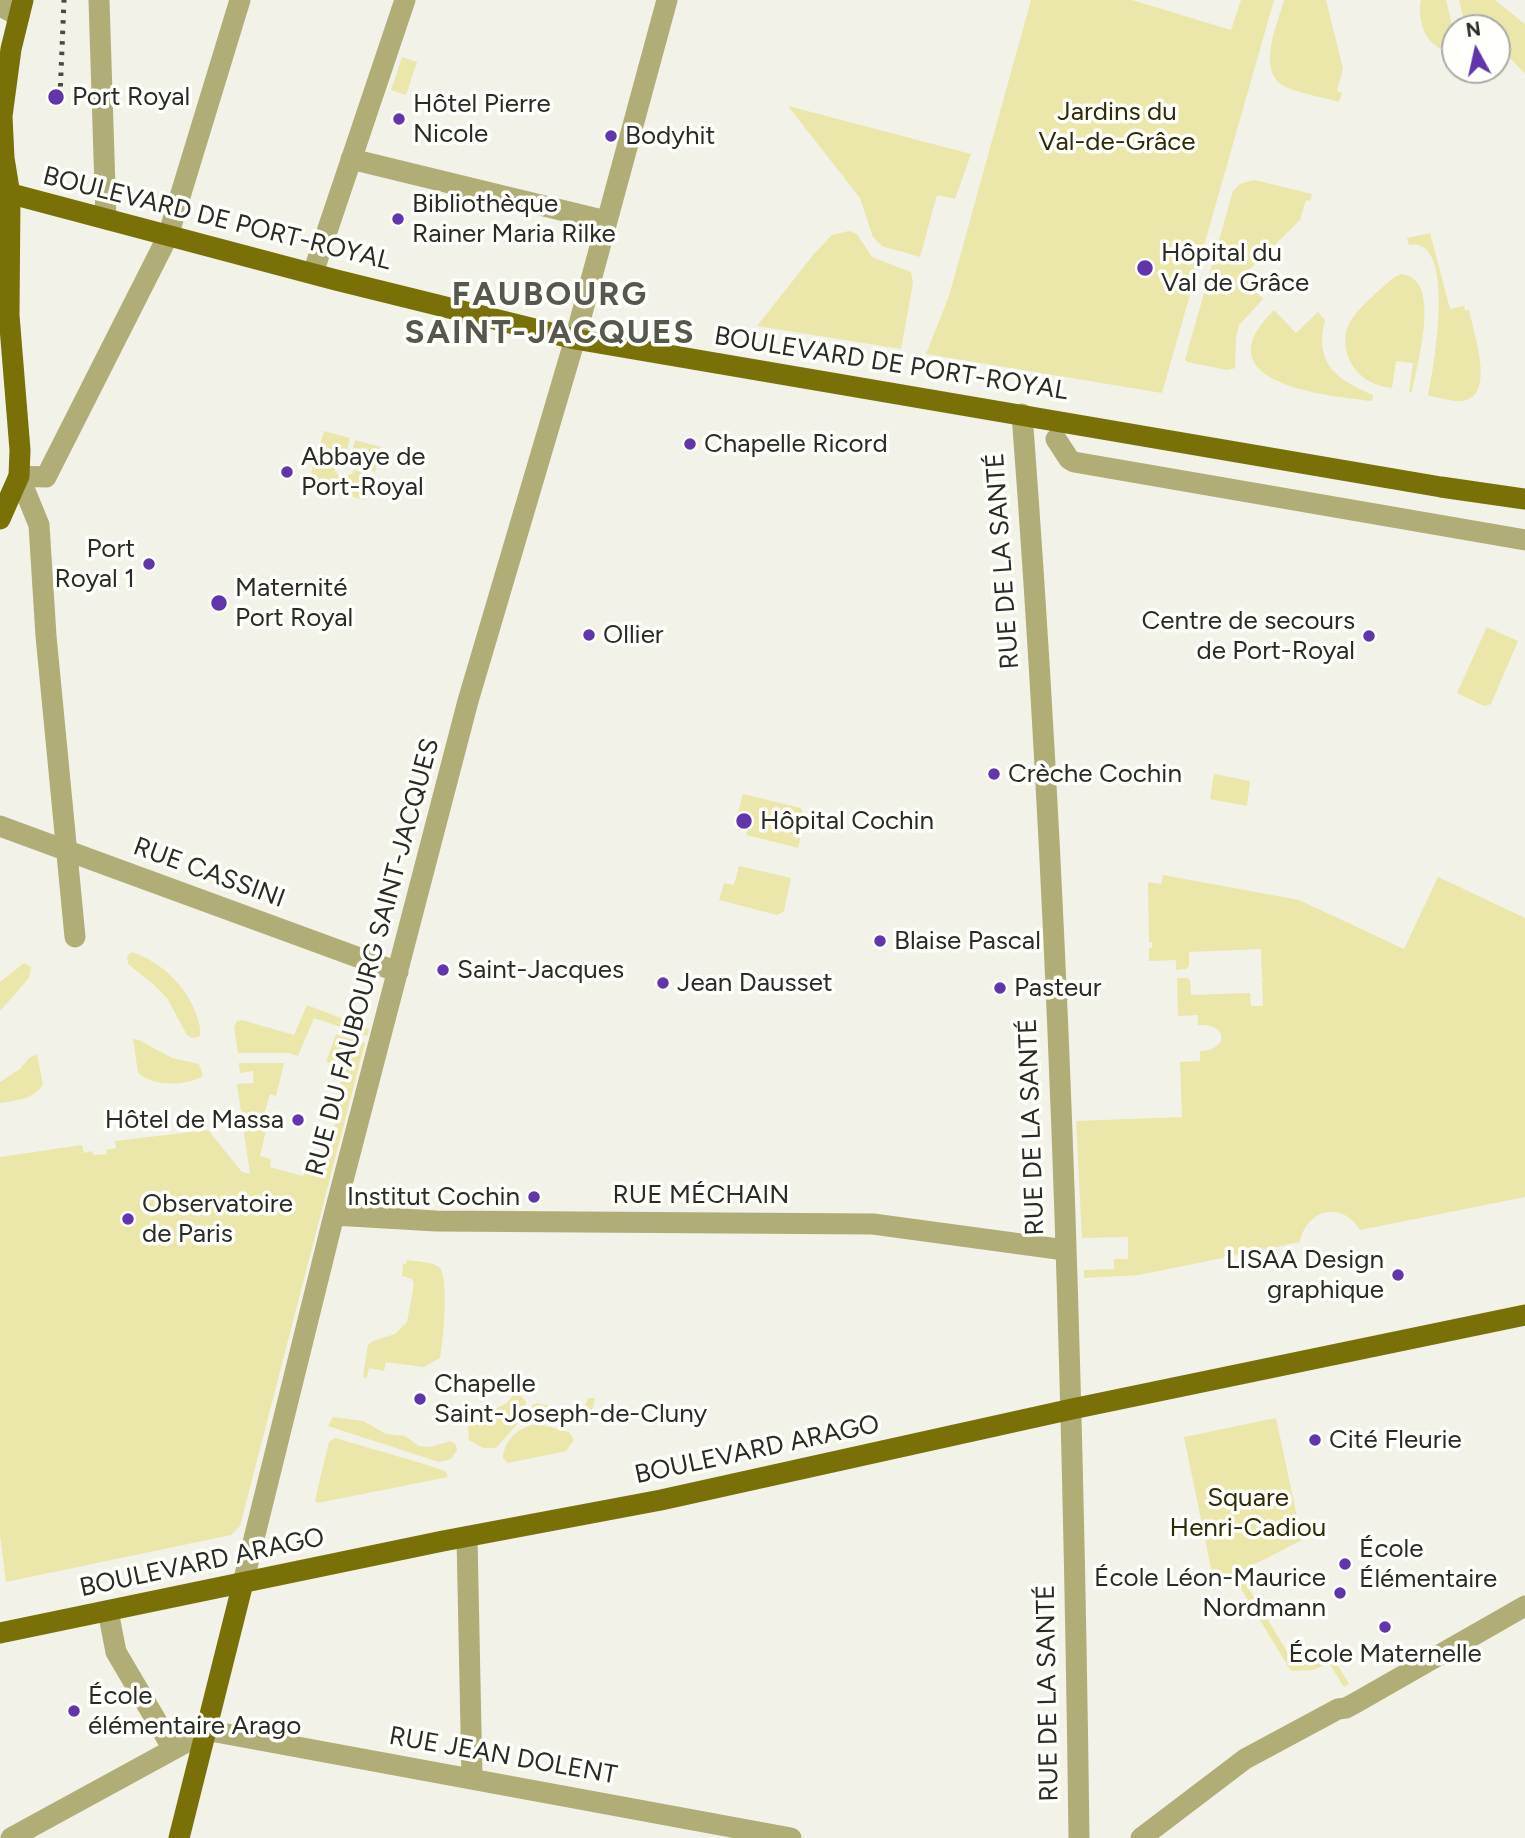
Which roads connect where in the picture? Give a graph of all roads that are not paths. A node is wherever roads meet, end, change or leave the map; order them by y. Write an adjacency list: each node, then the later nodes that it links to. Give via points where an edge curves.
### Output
1 (99, 0): 9 (street)
2 (240, 0): 11 (street)
3 (405, 0): 7 (street)
4 (667, 0): 10 (street, RUE DU FAUBOURG SAINT-JACQUES)
5 (14, 7): 6 (main road)
6 (2, 88): 8 (main road)
7 (351, 159): 10 (street); 12 (street)
8 (3, 200): 9 (main road, BOULEVARD DE PORT-ROYAL); 14 (main road)
9 (106, 219): 11 (main road, BOULEVARD DE PORT-ROYAL)
10 (606, 220): 15 (street, RUE DU FAUBOURG SAINT-JACQUES)
11 (168, 236): 12 (main road, BOULEVARD DE PORT-ROYAL); 18 (street, via 46,477)
12 (313, 273): 15 (main road, BOULEVARD DE PORT-ROYAL)
13 (0, 285): 14 (main road)
14 (9, 315): 18 (main road)
15 (575, 339): 16 (main road, BOULEVARD DE PORT-ROYAL); 25 (street, RUE DU FAUBOURG SAINT-JACQUES, via 491,617)
16 (1022, 414): 19 (main road, BOULEVARD DE PORT-ROYAL); 27 (street, RUE DE LA SANTÉ, via 1050,855)
17 (1056, 439): 21 (street, BOULEVARD DE PORT-ROYAL, via 1074,462)
18 (19, 476): 20 (main road); 23 (street, via 38,525)
19 (1525, 499)
20 (0, 519)
21 (1525, 540)
22 (0, 826): 23 (street, RUE CASSINI)
23 (66, 850): 24 (street); 25 (street, RUE CASSINI)
24 (75, 937)
25 (398, 972): 26 (street, RUE DU FAUBOURG SAINT-JACQUES)
26 (334, 1215): 27 (street, RUE MÉCHAIN, via 436,1221 873,1224); 31 (street, RUE DU FAUBOURG SAINT-JACQUES)
27 (1065, 1250): 29 (street, RUE DE LA SANTÉ)
28 (1525, 1315): 29 (main road, BOULEVARD ARAGO)
29 (1072, 1409): 30 (main road, BOULEVARD ARAGO, via 661,1500); 41 (street, RUE DE LA SANTÉ)
30 (467, 1537): 31 (main road, BOULEVARD ARAGO); 37 (street)
31 (243, 1583): 33 (main road, BOULEVARD ARAGO); 35 (main road, RUE DU FAUBOURG SAINT-JACQUES)
32 (1525, 1606): 42 (street, via 1357,1702 1245,1759)
33 (108, 1611): 34 (main road, BOULEVARD ARAGO); 36 (street, via 116,1652)
34 (0, 1633)
35 (205, 1732): 36 (street); 37 (street, RUE JEAN DOLENT); 39 (main road, RUE DU FAUBOURG SAINT-JACQUES)
36 (173, 1749): 38 (street)
37 (472, 1779): 40 (street, RUE JEAN DOLENT)
38 (11, 1838)
39 (179, 1838)
40 (791, 1838)
41 (1079, 1838)
42 (1141, 1838)

